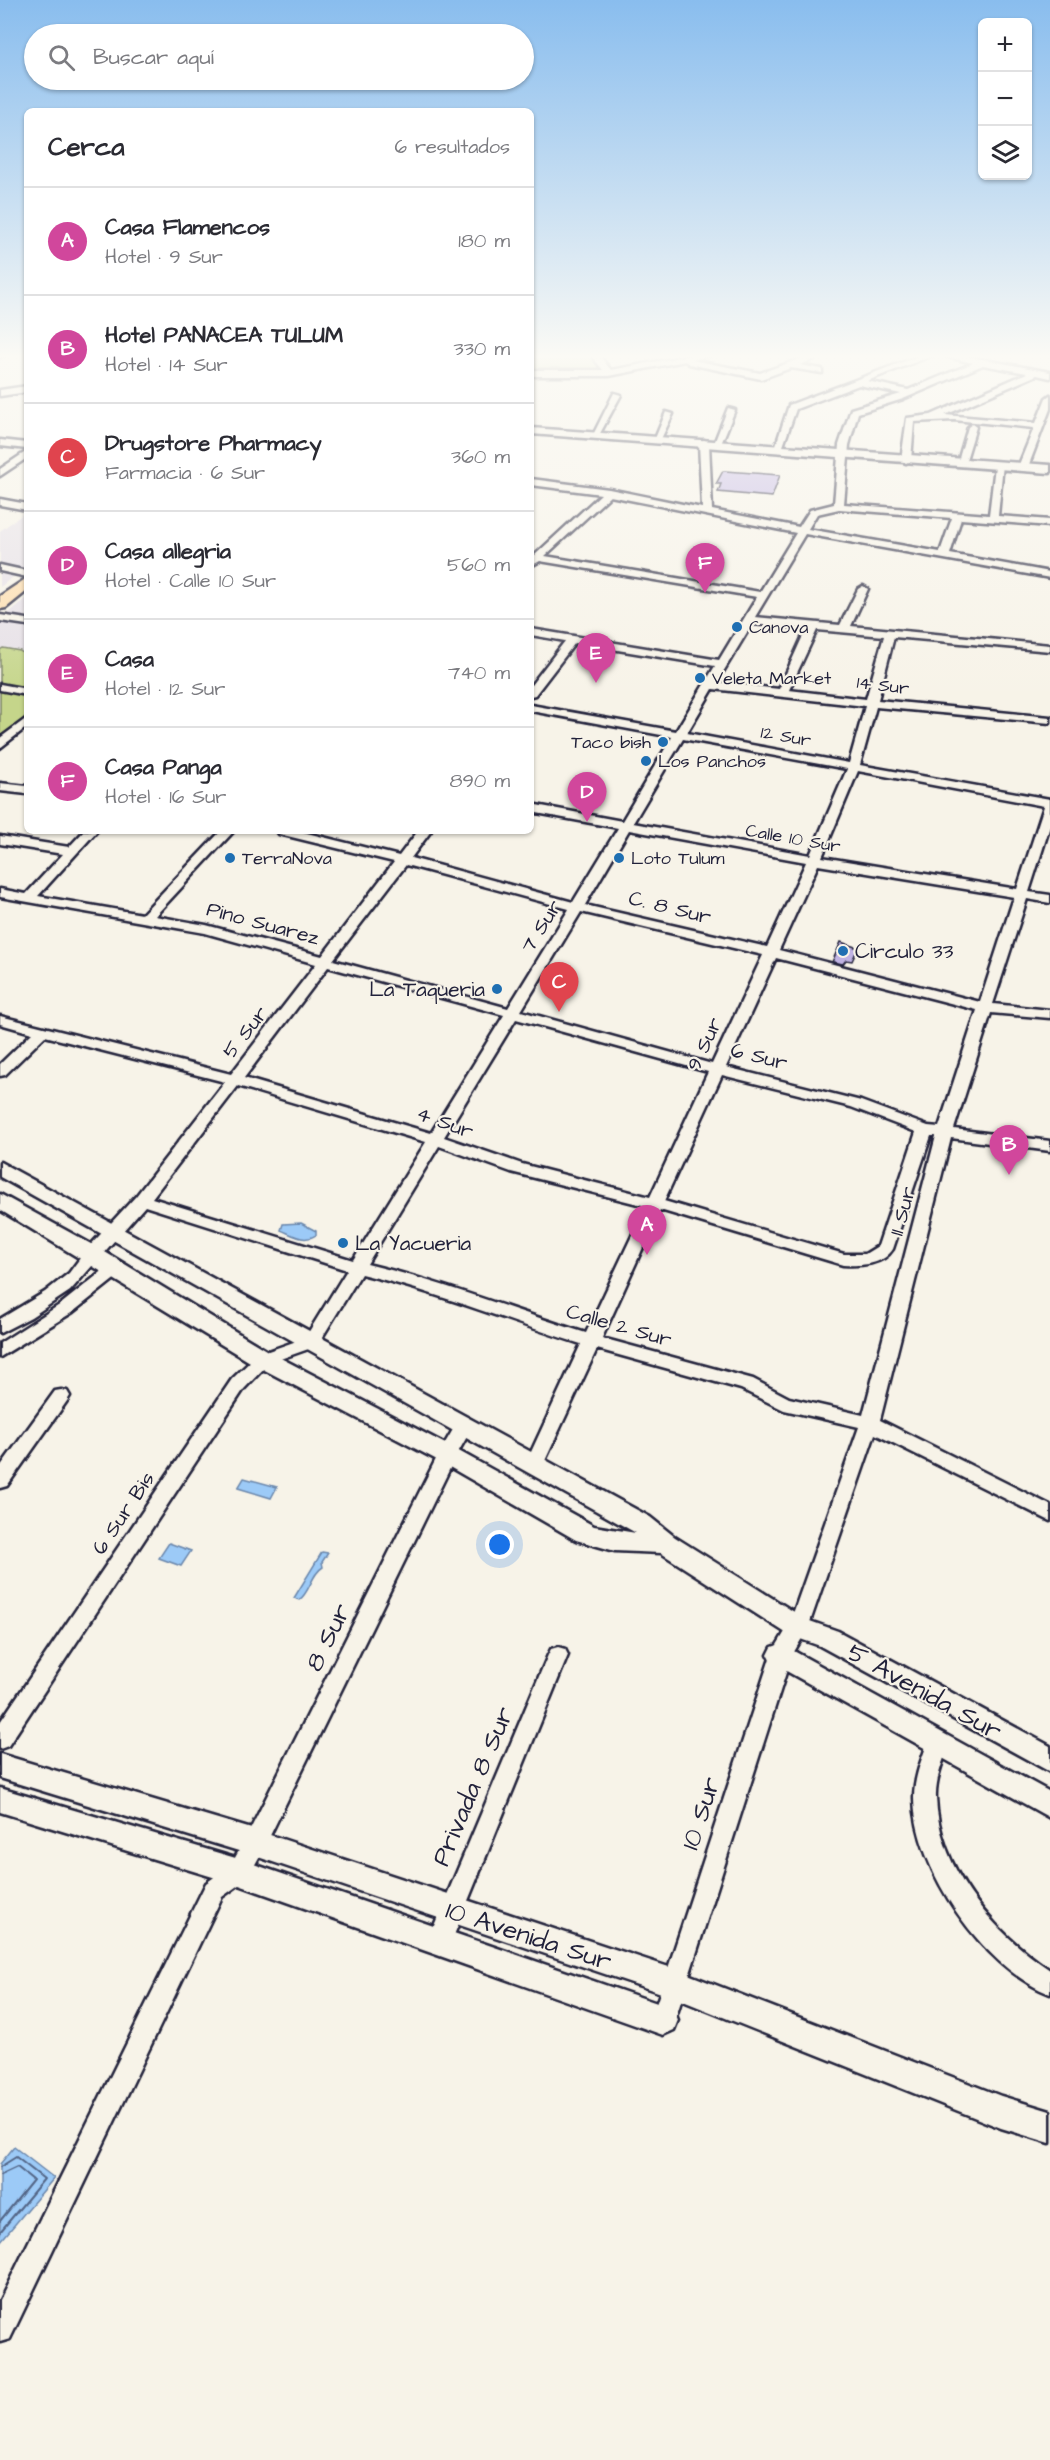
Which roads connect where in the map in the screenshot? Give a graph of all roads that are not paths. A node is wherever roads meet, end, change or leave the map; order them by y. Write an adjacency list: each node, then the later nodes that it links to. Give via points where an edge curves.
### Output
1 (709, 469): 9 (street)
2 (843, 469): 8 (street)
3 (1000, 469): 11 (street)
4 (534, 482): 5 (street)
5 (609, 492): 9 (street); 15 (street)
6 (0, 502): 7 (street)
7 (24, 506)
8 (839, 506): 10 (street); 13 (street, 7 Sur, via 813,512)
9 (707, 512): 13 (street)
10 (957, 517): 11 (street); 14 (street)
11 (993, 519): 12 (street)
12 (1050, 523)
13 (803, 531): 14 (street); 22 (street, 7 Sur)
14 (944, 556): 19 (street)
15 (534, 558)
16 (534, 559): 22 (street)
17 (0, 568): 18 (street)
18 (24, 573)
19 (1050, 575)
20 (24, 585): 23 (highway)
21 (863, 589): 28 (street)
22 (762, 595): 25 (street, 7 Sur)
23 (0, 604)
24 (0, 618): 26 (street)
25 (748, 620): 27 (street); 33 (street, 7 Sur)
26 (24, 622)
27 (813, 626): 28 (street); 38 (street)
28 (844, 629): 30 (street)
29 (534, 633): 31 (street)
30 (890, 633): 32 (street); 39 (street, 9 Sur)
31 (572, 639): 33 (street); 36 (street)
32 (1050, 648)
33 (723, 664): 34 (street, 7 Sur)
34 (711, 686): 38 (street, 14 Sur); 43 (street, 7 Sur)
35 (0, 687): 37 (street)
36 (534, 689)
37 (24, 691)
38 (783, 692): 39 (street, 14 Sur)
39 (870, 703): 41 (street, 14 Sur); 45 (street, 9 Sur)
40 (534, 709): 43 (street, 12 Sur)
41 (1050, 720)
42 (24, 724): 44 (street)
43 (681, 735): 45 (street, 12 Sur); 50 (street, 7 Sur)
44 (0, 744)
45 (854, 766): 48 (street, 12 Sur); 58 (street, 9 Sur)
46 (0, 787): 47 (street)
47 (24, 790)
48 (1047, 805): 60 (street, 11 Sur)
49 (534, 809): 50 (street, Calle 10 Sur)
50 (627, 826): 58 (street, Calle 10 Sur); 63 (street, 7 Sur)
51 (88, 834): 56 (street)
52 (225, 834): 64 (street)
53 (295, 834): 57 (street, C. 8 Sur)
54 (422, 834): 57 (street, 5 Sur)
55 (0, 840): 56 (street)
56 (72, 851): 61 (street)
57 (401, 860): 63 (street, C. 8 Sur); 66 (street, 5 Sur)
58 (814, 860): 60 (street, Calle 10 Sur); 65 (street, 9 Sur)
59 (0, 893): 61 (street, Pino Suarez)
60 (1022, 896): 62 (street, Calle 10 Sur); 67 (street, 11 Sur)
61 (30, 897): 64 (street, Pino Suarez)
62 (1050, 899)
63 (577, 907): 65 (street, C. 8 Sur); 68 (street, 7 Sur)
64 (146, 917): 66 (street, Pino Suarez)
65 (769, 952): 67 (street, C. 8 Sur); 72 (street, 9 Sur)
66 (326, 962): 68 (street, Pino Suarez); 74 (street, 5 Sur)
67 (987, 1008): 69 (street, C. 8 Sur); 76 (street, 11 Sur)
68 (511, 1012): 72 (street, 6 Sur); 77 (street, 7 Sur)
69 (1050, 1014)
70 (0, 1020): 71 (street, 4 Sur)
71 (42, 1031): 73 (street); 74 (street, 4 Sur)
72 (715, 1069): 75 (street, 6 Sur, via 856,1104); 82 (street, 9 Sur)
73 (0, 1072)
74 (234, 1080): 77 (street, 4 Sur); 80 (street, 5 Sur)
75 (925, 1130): 76 (street); 82 (street, 4 Sur, via 885,1249 875,1258 843,1259 715,1219)
76 (945, 1132): 78 (street); 93 (street, 11 Sur)
77 (437, 1140): 82 (street, 4 Sur, via 475,1155); 85 (street, 7 Sur)
78 (1050, 1146)
79 (0, 1168): 83 (street, 5 Avenida Sur)
80 (142, 1200): 83 (street, 5 Sur); 85 (street, Calle 2 Sur)
81 (0, 1201): 84 (street)
82 (653, 1205): 88 (street, 9 Sur)
83 (114, 1230): 84 (street, 5 Sur); 89 (street, 5 Avenida Sur)
84 (92, 1254): 86 (street); 87 (street, 5 Sur, via 69,1281)
85 (356, 1267): 88 (street, Calle 2 Sur, via 423,1283 509,1316); 89 (street, 7 Sur)
86 (116, 1269): 90 (street, via 67,1308); 91 (street)
87 (0, 1327)
88 (591, 1341): 93 (street, Calle 2 Sur, via 747,1384 784,1403); 96 (street, 9 Sur)
89 (311, 1342): 91 (street, 6 Sur Bis); 94 (street, 5 Avenida Sur)
90 (0, 1350)
91 (263, 1359): 95 (street); 103 (street, 6 Sur Bis, via 238,1384)
92 (61, 1396): 97 (street)
93 (870, 1423): 98 (street, Calle 2 Sur); 100 (street, 11 Sur)
94 (464, 1426): 95 (street, 8 Sur); 96 (street, 5 Avenida Sur)
95 (447, 1455): 99 (street, via 604,1541); 109 (street, 8 Sur)
96 (534, 1465): 99 (street, 5 Avenida Sur, via 641,1524)
97 (0, 1481)
98 (1050, 1514)
99 (666, 1544): 100 (street, 5 Avenida Sur)
100 (798, 1628): 102 (street, 10 Sur); 105 (street, 5 Avenida Sur, via 829,1638)
101 (558, 1655): 111 (street, Privada 8 Sur)
102 (781, 1655): 104 (street); 113 (street, 10 Sur)
103 (0, 1740)
104 (938, 1744): 108 (street); 114 (street, via 925,1797 939,1857 969,1909 993,1937)
105 (1050, 1760)
106 (0, 1766): 109 (street, 10 Avenida Sur)
107 (0, 1800): 110 (street)
108 (1050, 1806)
109 (255, 1843): 110 (street, 8 Sur); 111 (street, 10 Avenida Sur)
110 (239, 1872): 112 (street); 117 (street, via 214,1890)
111 (451, 1909): 112 (street, Privada 8 Sur); 113 (street, 10 Avenida Sur)
112 (440, 1940): 115 (street)
113 (675, 1983): 115 (street, 10 Sur); 116 (street, 10 Avenida Sur, via 1001,2112)
114 (1050, 1983)
115 (663, 2020)
116 (1050, 2127)
117 (0, 2329)

